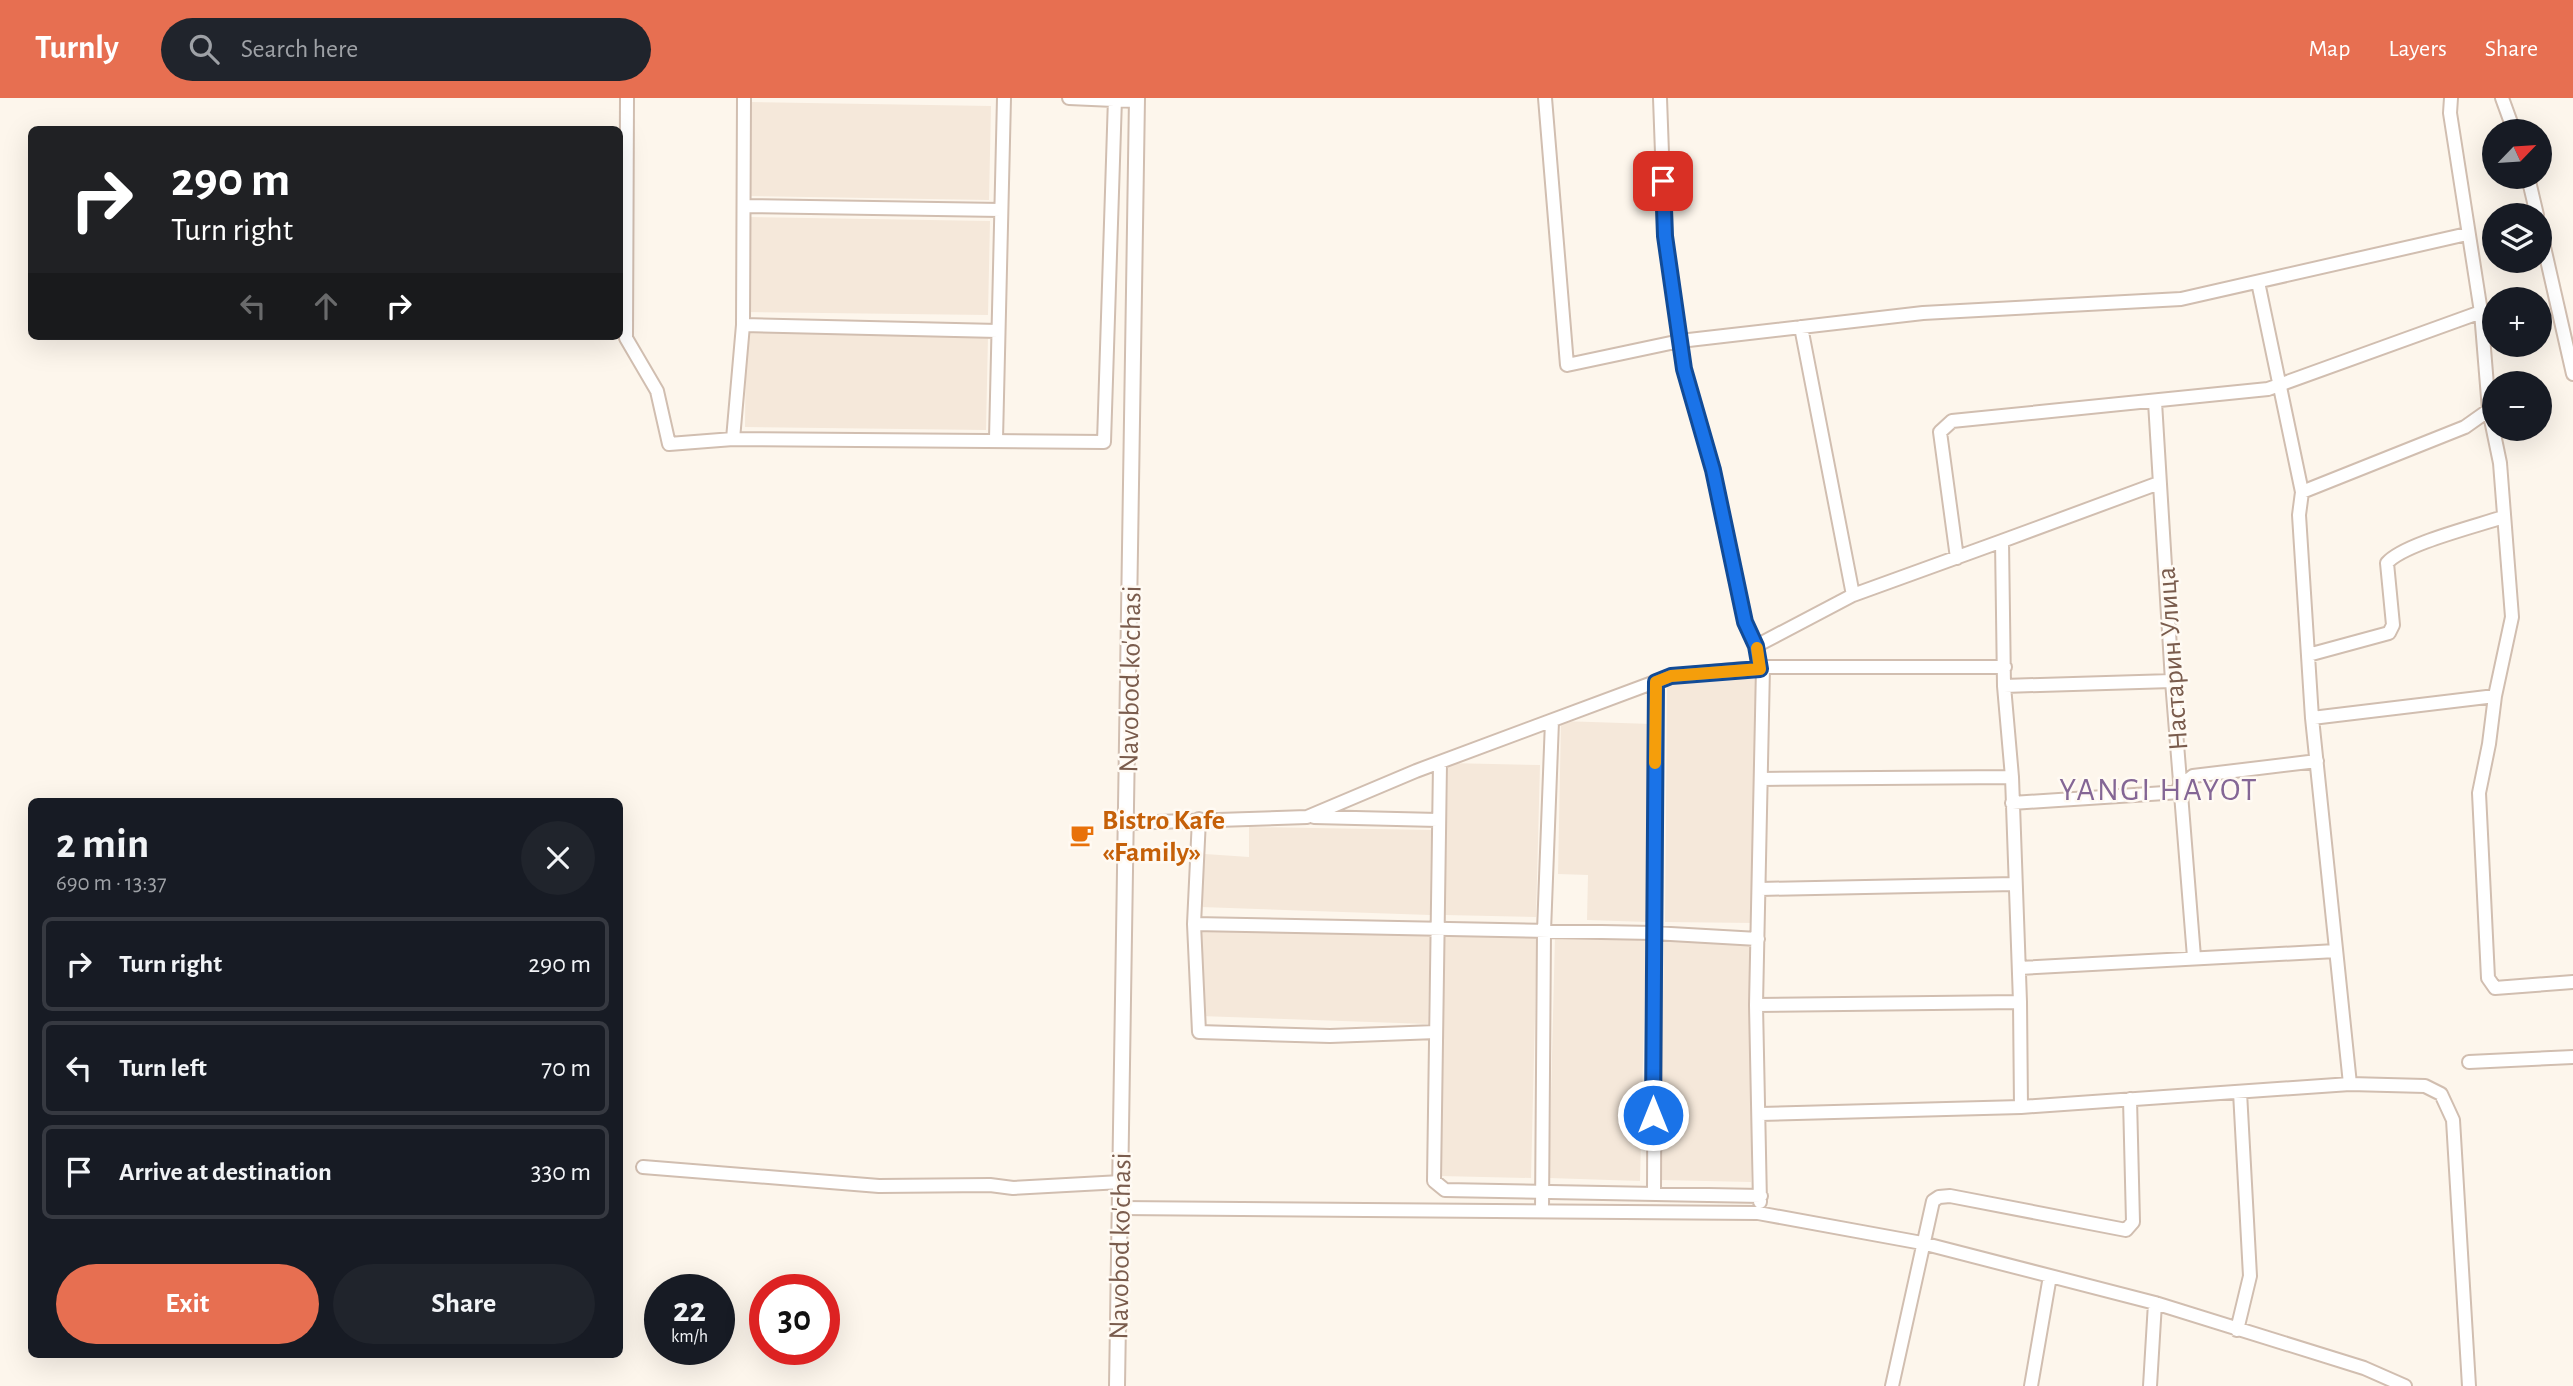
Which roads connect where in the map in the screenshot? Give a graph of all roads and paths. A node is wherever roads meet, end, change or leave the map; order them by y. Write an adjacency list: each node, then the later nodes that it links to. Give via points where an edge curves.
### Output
1 (627, 98): 27 (street, via 626,338 657,391 669,444)
2 (744, 98): 12 (street)
3 (1003, 98): 13 (street)
4 (1069, 98): 9 (street)
5 (1545, 98): 21 (street, via 1566,365)
6 (1660, 98): 21 (street, via 1665,236)
7 (2451, 98): 14 (street)
8 (2502, 98): 11 (street)
9 (1115, 99): 10 (street); 28 (street, via 1104,442)
10 (1137, 100): 55 (street, Navobod ko'chasi)
11 (2510, 119)
12 (744, 205): 13 (street); 18 (street)
13 (1001, 210): 20 (street)
14 (2468, 234): 16 (street); 17 (street)
15 (2550, 273): 23 (street)
16 (2258, 282): 19 (street, via 2181,299 1923,313); 24 (street)
17 (2481, 312): 22 (street); 24 (street)
18 (743, 325): 20 (street); 27 (street)
19 (1801, 327): 21 (street); 35 (street)
20 (998, 331): 28 (street)
21 (1679, 341): 36 (street, via 1713,470 1745,622)
22 (2485, 371)
23 (2573, 374)
24 (2279, 385): 25 (street); 31 (street)
25 (2155, 402): 30 (street, Настарин Улица); 34 (street, via 1944,425 1940,432)
26 (2482, 414): 31 (street, via 2465,426)
27 (733, 439): 28 (street)
28 (996, 439)
29 (2495, 441): 32 (street)
30 (2159, 483): 33 (street); 40 (street, Настарин Улица)
31 (2302, 492): 37 (street, via 2299,515)
32 (2503, 517): 37 (street, via 2391,558 2387,563 2393,625 2389,633); 43 (street, via 2512,617)
33 (2002, 541): 34 (street); 38 (street)
34 (1957, 558): 35 (street)
35 (1853, 594): 36 (street)
36 (1756, 646): 39 (street)
37 (2308, 655): 44 (street)
38 (2006, 667): 39 (street); 42 (street)
39 (1761, 668): 41 (street, via 1671,676); 49 (street)
40 (2172, 681): 42 (street); 50 (street, Настарин Улица)
41 (1656, 682): 45 (street); 61 (street)
42 (2004, 686): 48 (street)
43 (2495, 696): 44 (street); 66 (street, via 2479,793 2488,978 2495,988)
44 (2312, 718): 46 (street)
45 (1552, 721): 47 (street); 60 (street)
46 (2317, 761): 50 (street, via 2193,776); 63 (street)
47 (1440, 764): 52 (street); 54 (street)
48 (2011, 776): 49 (street); 51 (street)
49 (1761, 779): 57 (street)
50 (2180, 789): 51 (street); 64 (street, Настарин Улица)
51 (2012, 803): 56 (street)
52 (1307, 817): 53 (street); 54 (street)
53 (1199, 819): 55 (street); 58 (street)
54 (1438, 820): 59 (street)
55 (1125, 823): 78 (street, Navobod ko'chasi)
56 (2015, 884): 57 (street); 65 (street)
57 (1760, 889): 62 (street)
58 (1194, 924): 59 (street); 69 (street, via 1199,1032 1330,1036)
59 (1435, 929): 60 (street); 69 (street)
60 (1544, 931): 61 (street); 79 (street)
61 (1653, 933): 62 (street); 80 (street)
62 (1758, 939): 68 (street)
63 (2336, 951): 64 (street); 72 (street)
64 (2194, 957): 65 (street)
65 (2019, 968): 67 (street)
66 (2573, 982)
67 (2020, 1002): 68 (street); 75 (street)
68 (1756, 1005): 76 (street)
69 (1436, 1032): 79 (street, via 1434,1181 1438,1188)
70 (2573, 1057): 71 (street)
71 (2469, 1062)
72 (2350, 1084): 73 (street); 94 (street, via 2425,1086 2441,1094 2453,1120)
73 (2240, 1092): 74 (street); 88 (street, via 2250,1276)
74 (2130, 1099): 75 (street); 85 (street, via 2133,1222 2126,1230 1939,1197)
75 (2021, 1107): 76 (street)
76 (1760, 1114): 81 (street)
77 (643, 1167): 78 (street, via 878,1186 1013,1188)
78 (1121, 1182): 82 (street, Navobod ko'chasi)
79 (1544, 1191): 80 (street); 83 (street)
80 (1654, 1193): 81 (street)
81 (1761, 1196): 84 (street)
82 (1120, 1208): 83 (street); 89 (street, Navobod ko'chasi)
83 (1542, 1211): 84 (street)
84 (1758, 1213): 85 (street)
85 (1922, 1243): 86 (street); 90 (street)
86 (2050, 1276): 87 (street); 91 (street)
87 (2155, 1303): 88 (street); 92 (street)
88 (2237, 1330): 93 (street, via 2364,1368)
89 (1117, 1386)
90 (1892, 1386)
91 (2031, 1386)
92 (2150, 1386)
93 (2404, 1386)
94 (2469, 1386)

